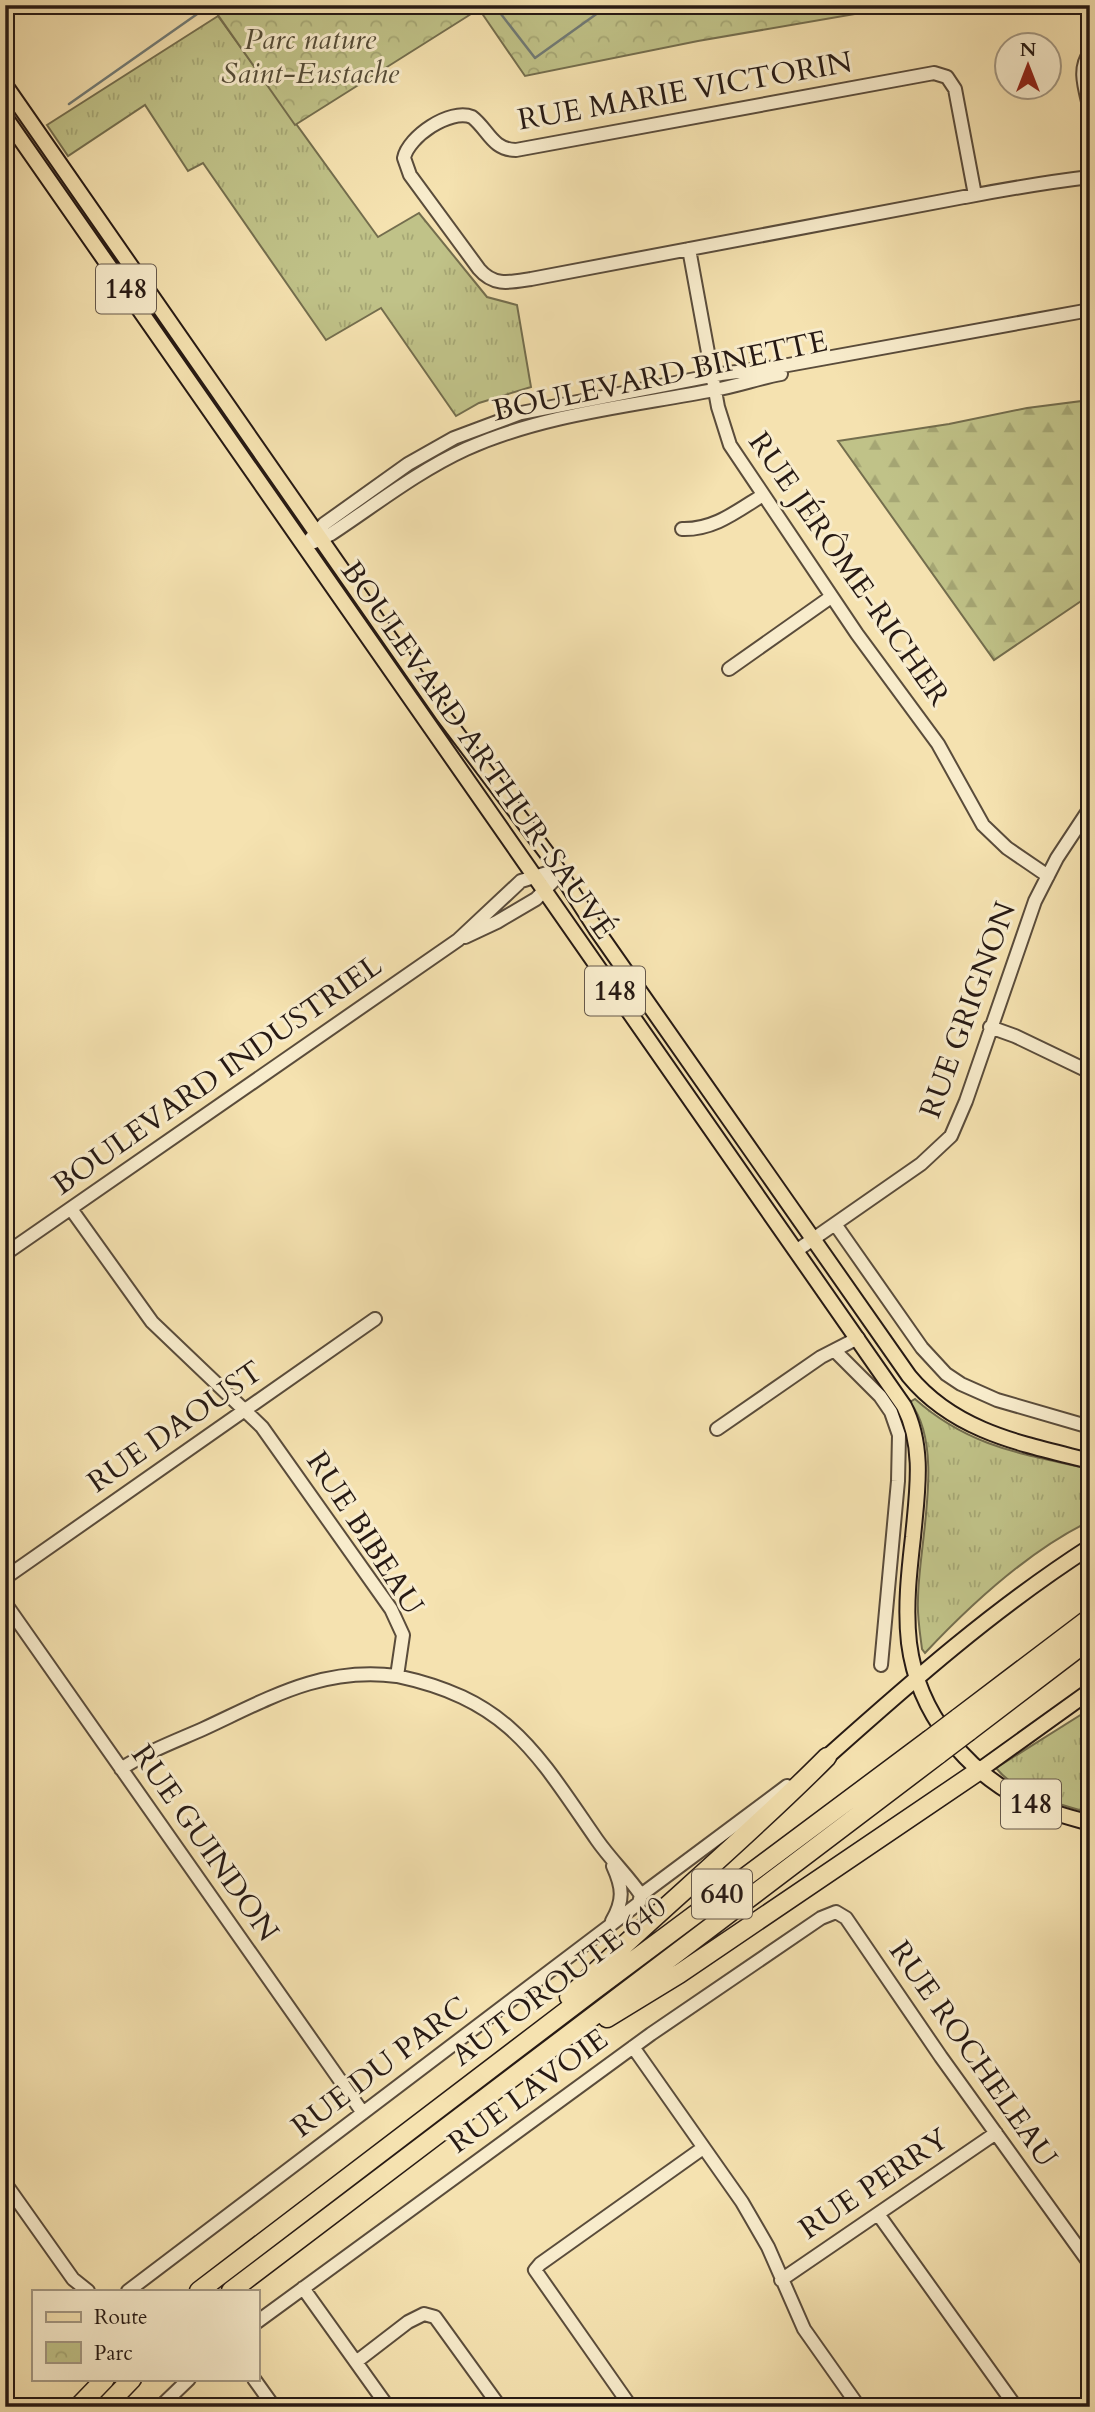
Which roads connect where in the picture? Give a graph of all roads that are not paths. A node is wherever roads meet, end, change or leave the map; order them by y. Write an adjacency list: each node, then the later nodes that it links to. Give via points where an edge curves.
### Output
1 (1090, 53): 3 (street, via 1083,71)
2 (5, 85): 14 (main road, BOULEVARD ARTHUR-SAUVÉ / 148)
3 (1090, 110)
4 (5, 117): 15 (main road, BOULEVARD ARTHUR-SAUVÉ / 148)
5 (1090, 177): 6 (street)
6 (975, 195): 7 (street, RUE MARIE VICTORIN); 7 (street, RUE MARIE VICTORIN, via 957,94 947,77 934,73 516,150 497,146 475,119 457,114 415,139 404,154 410,175 479,269 496,282)
7 (689, 249): 10 (street, RUE JÉRÔME-RICHER)
8 (1090, 310): 10 (street, BOULEVARD BINETTE)
9 (1090, 317): 11 (street, BOULEVARD BINETTE)
10 (712, 375): 11 (street, RUE JÉRÔME-RICHER); 14 (street, BOULEVARD BINETTE, via 513,415 452,439 380,484)
11 (714, 390): 12 (street, RUE JÉRÔME-RICHER, via 726,437); 14 (street, BOULEVARD BINETTE, via 548,421 498,436 430,468)
12 (762, 495): 13 (street, via 715,524); 16 (street, RUE JÉRÔME-RICHER)
13 (682, 530)
14 (323, 532): 15 (street, BOULEVARD BINETTE); 19 (main road, BOULEVARD ARTHUR-SAUVÉ / 148, via 443,715)
15 (304, 546): 20 (main road, BOULEVARD ARTHUR-SAUVÉ / 148)
16 (831, 597): 17 (street); 21 (street, RUE JÉRÔME-RICHER, via 938,744 983,825)
17 (729, 670)
18 (1090, 808): 21 (street, RUE GRIGNON)
19 (559, 872): 20 (street, BOULEVARD INDUSTRIEL); 22 (street, BOULEVARD INDUSTRIEL); 28 (main road, BOULEVARD ARTHUR-SAUVÉ / 148)
20 (534, 876): 22 (main road, BOULEVARD ARTHUR-SAUVÉ / 148); 23 (street, BOULEVARD INDUSTRIEL, via 517,884)
21 (1048, 876): 24 (street, RUE GRIGNON, via 1027,920)
22 (544, 891): 23 (street, BOULEVARD INDUSTRIEL, via 497,922); 29 (main road, BOULEVARD ARTHUR-SAUVÉ / 148)
23 (458, 940): 26 (street, BOULEVARD INDUSTRIEL)
24 (990, 1027): 25 (street); 27 (street, RUE GRIGNON, via 949,1139)
25 (1090, 1072)
26 (71, 1209): 30 (street, BOULEVARD INDUSTRIEL); 34 (street, RUE BIBEAU, via 152,1322)
27 (835, 1224): 28 (street, RUE GRIGNON); 35 (street, via 922,1348 946,1374 997,1400)
28 (813, 1239): 29 (street, RUE GRIGNON); 37 (main road, BOULEVARD ARTHUR-SAUVÉ / 148, via 902,1367 936,1404 996,1436)
29 (796, 1251): 32 (main road, BOULEVARD ARTHUR-SAUVÉ / 148)
30 (5, 1254)
31 (375, 1319): 34 (street, RUE DAOUST)
32 (858, 1338): 33 (street); 45 (main road, BOULEVARD ARTHUR-SAUVÉ / 148, via 904,1406 916,1442 918,1472 907,1616)
33 (835, 1351): 36 (street); 43 (street, via 880,1396 899,1435)
34 (245, 1411): 39 (street, RUE DAOUST); 44 (street, RUE BIBEAU, via 262,1427 398,1622 403,1639)
35 (1090, 1427)
36 (718, 1429)
37 (1090, 1461)
38 (1090, 1547): 45 (main road, via 1008,1603)
39 (5, 1578)
40 (5, 1603): 50 (street, RUE GUINDON)
41 (1090, 1618): 47 (highway, AUTOROUTE 640 / 640)
42 (1090, 1639): 47 (highway, AUTOROUTE 640 / 640)
43 (881, 1665)
44 (397, 1676): 50 (street, via 347,1675 306,1683); 53 (street, via 460,1694 516,1733 541,1759)
45 (916, 1678): 49 (main road); 51 (main road, BOULEVARD ARTHUR-SAUVÉ / 148, via 936,1721)
46 (1090, 1691): 51 (main road)
47 (963, 1725): 48 (highway, AUTOROUTE 640 / 640, bridge)
48 (934, 1747): 58 (highway, AUTOROUTE 640 / 640); 59 (highway, AUTOROUTE 640 / 640)
49 (827, 1757): 54 (street, RUE DU PARC); 58 (highway)
50 (121, 1769): 60 (street, RUE GUINDON)
51 (980, 1770): 52 (main road, BOULEVARD ARTHUR-SAUVÉ / 148, via 1031,1804); 59 (highway, via 679,1974)
52 (1090, 1823)
53 (609, 1858): 54 (street); 56 (street, via 622,1895)
54 (640, 1895): 56 (street, RUE DU PARC, via 639,1903)
55 (836, 1912): 57 (street, RUE LAVOIE); 61 (street, RUE ROCHELEAU, via 846,1918)
56 (608, 1927): 60 (street, RUE DU PARC)
57 (632, 2047): 62 (street); 67 (street, RUE LAVOIE)
58 (516, 2048): 70 (highway, AUTOROUTE 640 / 640)
59 (529, 2065): 71 (highway, AUTOROUTE 640 / 640)
60 (363, 2113): 69 (street, RUE DU PARC)
61 (996, 2133): 64 (street, RUE PERRY); 65 (street, RUE ROCHELEAU)
62 (703, 2148): 66 (street, via 742,2202); 84 (street, via 535,2270)
63 (5, 2183): 68 (street, via 73,2279)
64 (877, 2214): 66 (street, RUE PERRY); 86 (street)
65 (1090, 2263)
66 (781, 2280): 85 (street, via 804,2329)
67 (303, 2288): 72 (street, RUE LAVOIE); 73 (street)
68 (87, 2290)
69 (129, 2290)
70 (200, 2290)
71 (232, 2290)
72 (259, 2321)
73 (356, 2362): 82 (street); 83 (street, via 408,2322 424,2314 435,2317)
74 (104, 2380): 78 (highway)
75 (131, 2380): 79 (highway)
76 (188, 2380): 80 (street)
77 (255, 2380): 81 (street)
78 (78, 2407)
79 (104, 2407)
80 (160, 2407)
81 (274, 2407)
82 (388, 2407)
83 (500, 2407)
84 (631, 2407)
85 (859, 2407)
86 (1016, 2407)

